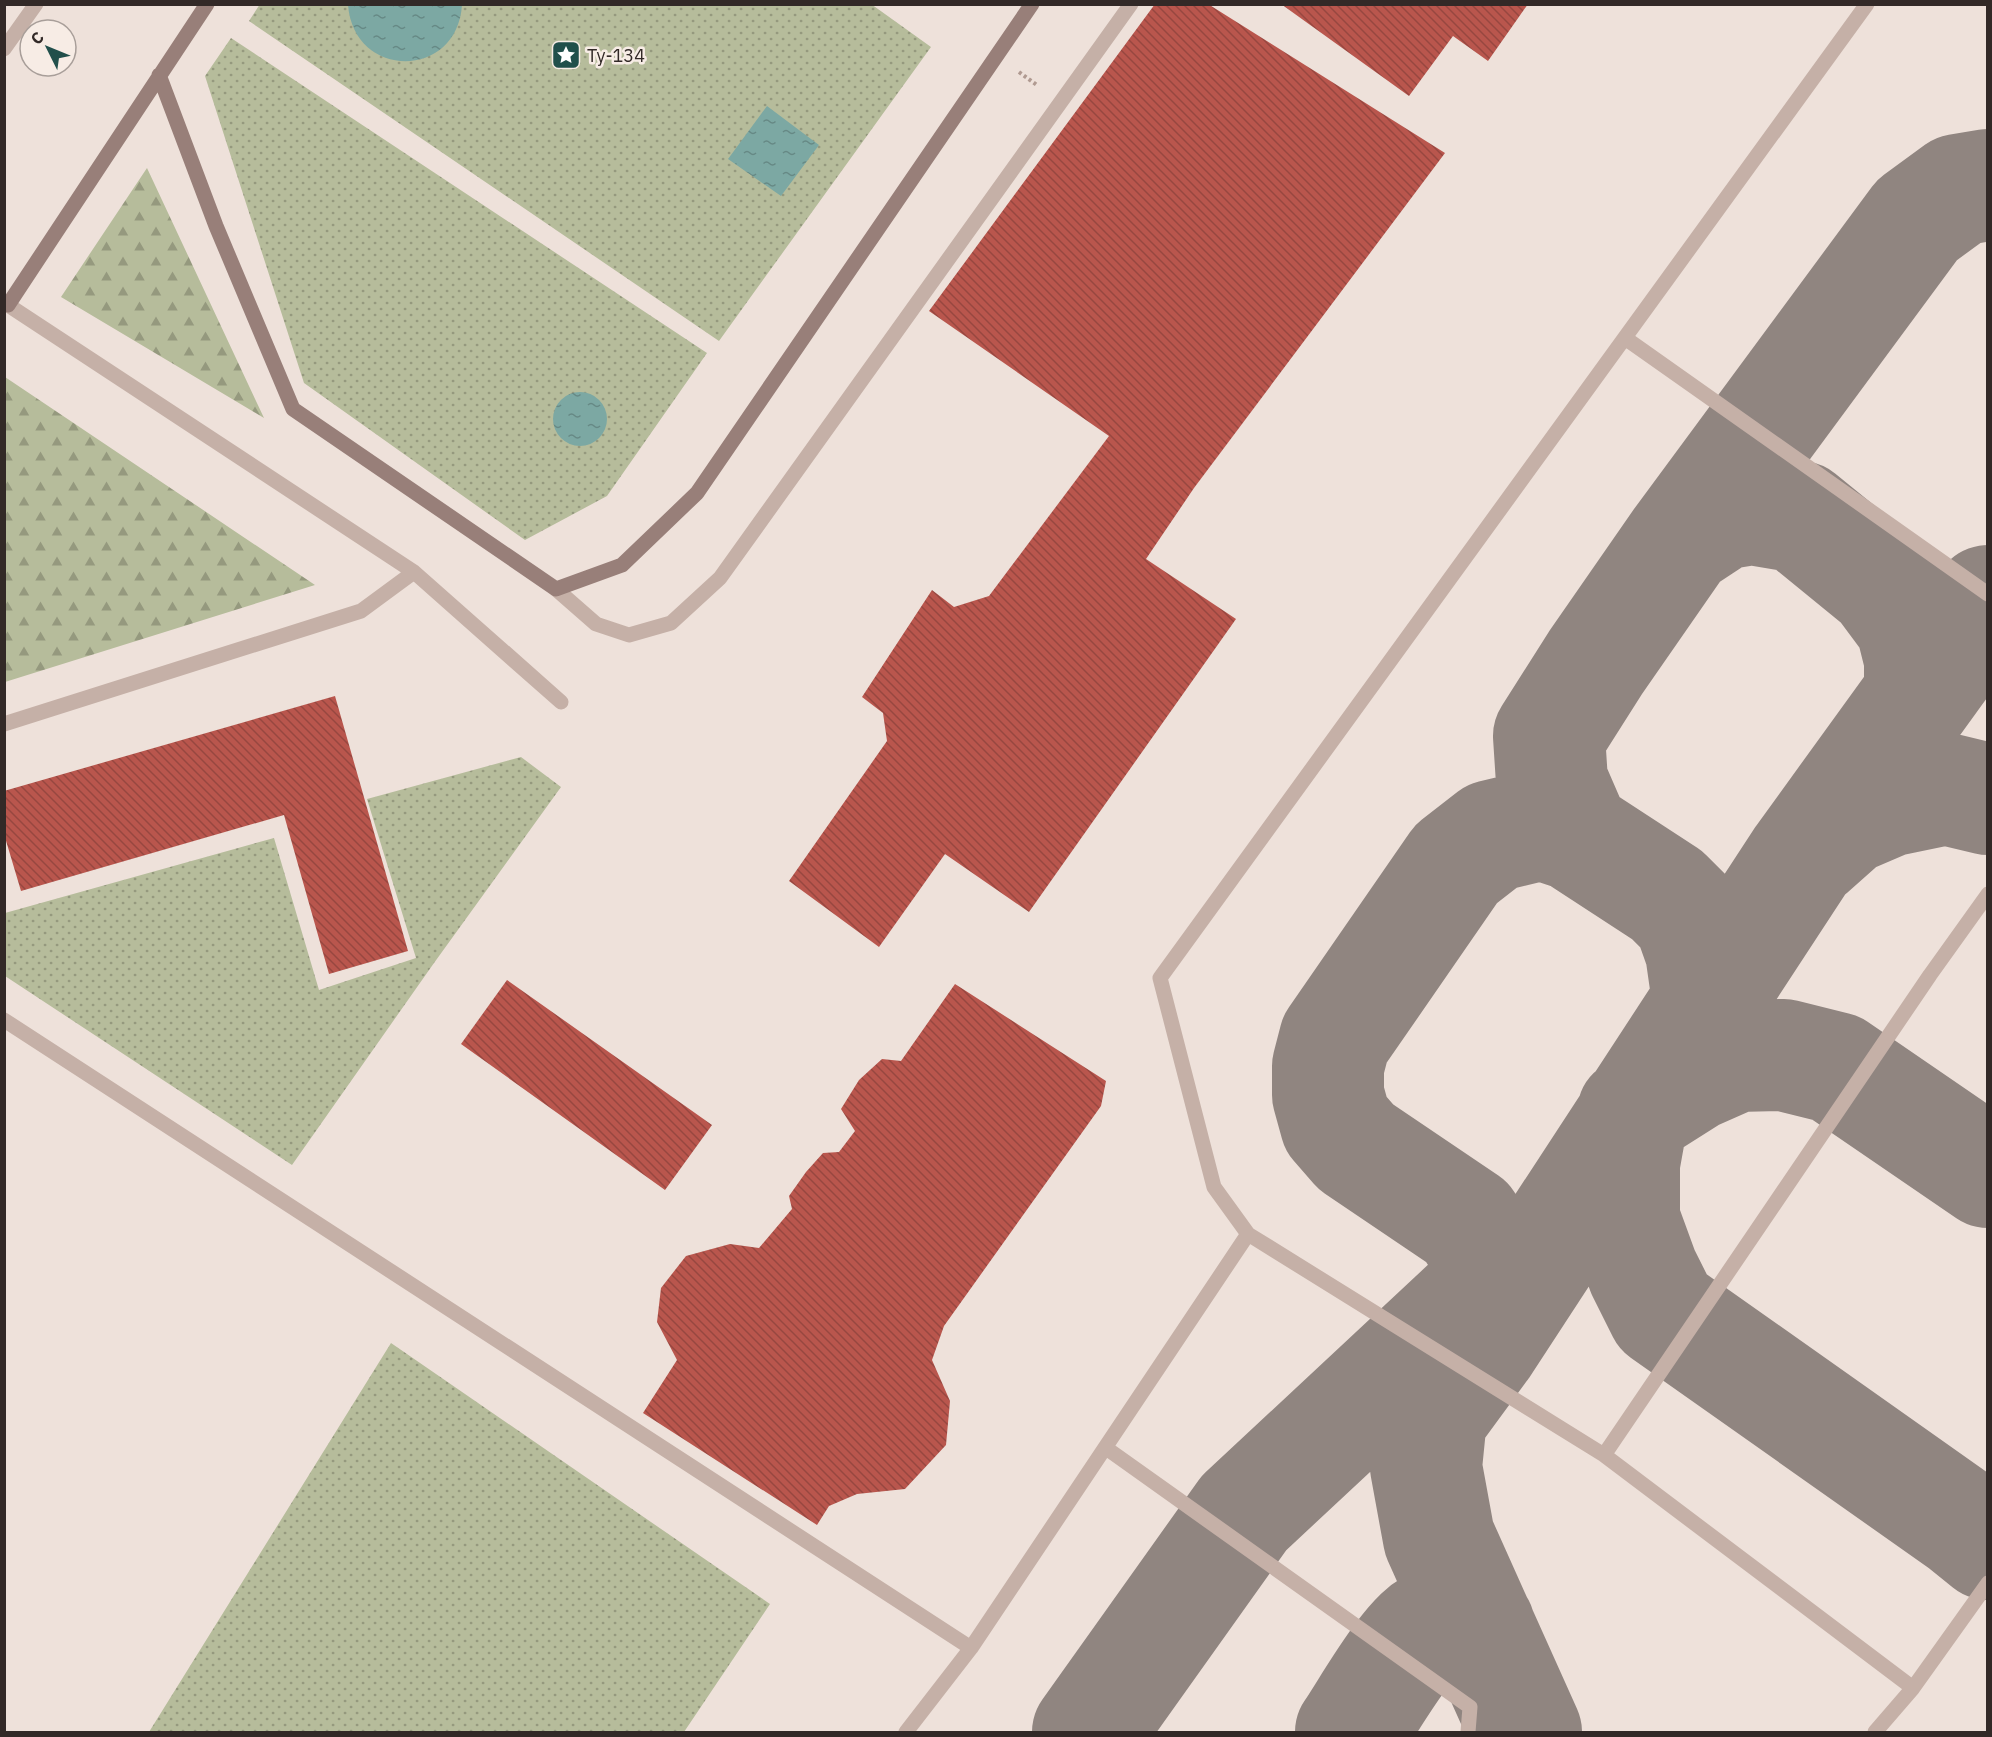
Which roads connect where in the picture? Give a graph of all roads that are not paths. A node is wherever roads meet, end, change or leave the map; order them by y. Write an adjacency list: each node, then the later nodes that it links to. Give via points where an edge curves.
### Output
1 (36, 4): 6 (lane)
2 (207, 4): 7 (street)
3 (1032, 4): 11 (street, via 697,494 622,565)
4 (1131, 4): 11 (lane, via 720,578 670,622 629,635 596,624)
5 (1867, 4): 9 (lane)
6 (4, 50)
7 (159, 75): 8 (street); 11 (street, via 216,226 293,409)
8 (6, 304): 10 (lane)
9 (1625, 338): 12 (lane); 17 (lane, via 1160,978 1214,1187)
10 (414, 572): 13 (lane); 14 (lane, via 360,611)
11 (556, 589)
12 (1988, 594)
13 (561, 702)
14 (4, 724)
15 (1988, 894): 19 (lane)
16 (4, 1020): 21 (lane)
17 (1248, 1234): 18 (lane); 19 (lane)
18 (1106, 1448): 21 (lane); 24 (lane, via 1470,1707)
19 (1604, 1455): 22 (lane)
20 (1988, 1582): 22 (lane)
21 (971, 1648): 23 (lane)
22 (1913, 1688): 25 (lane)
23 (906, 1732)
24 (1468, 1732)
25 (1875, 1732)

